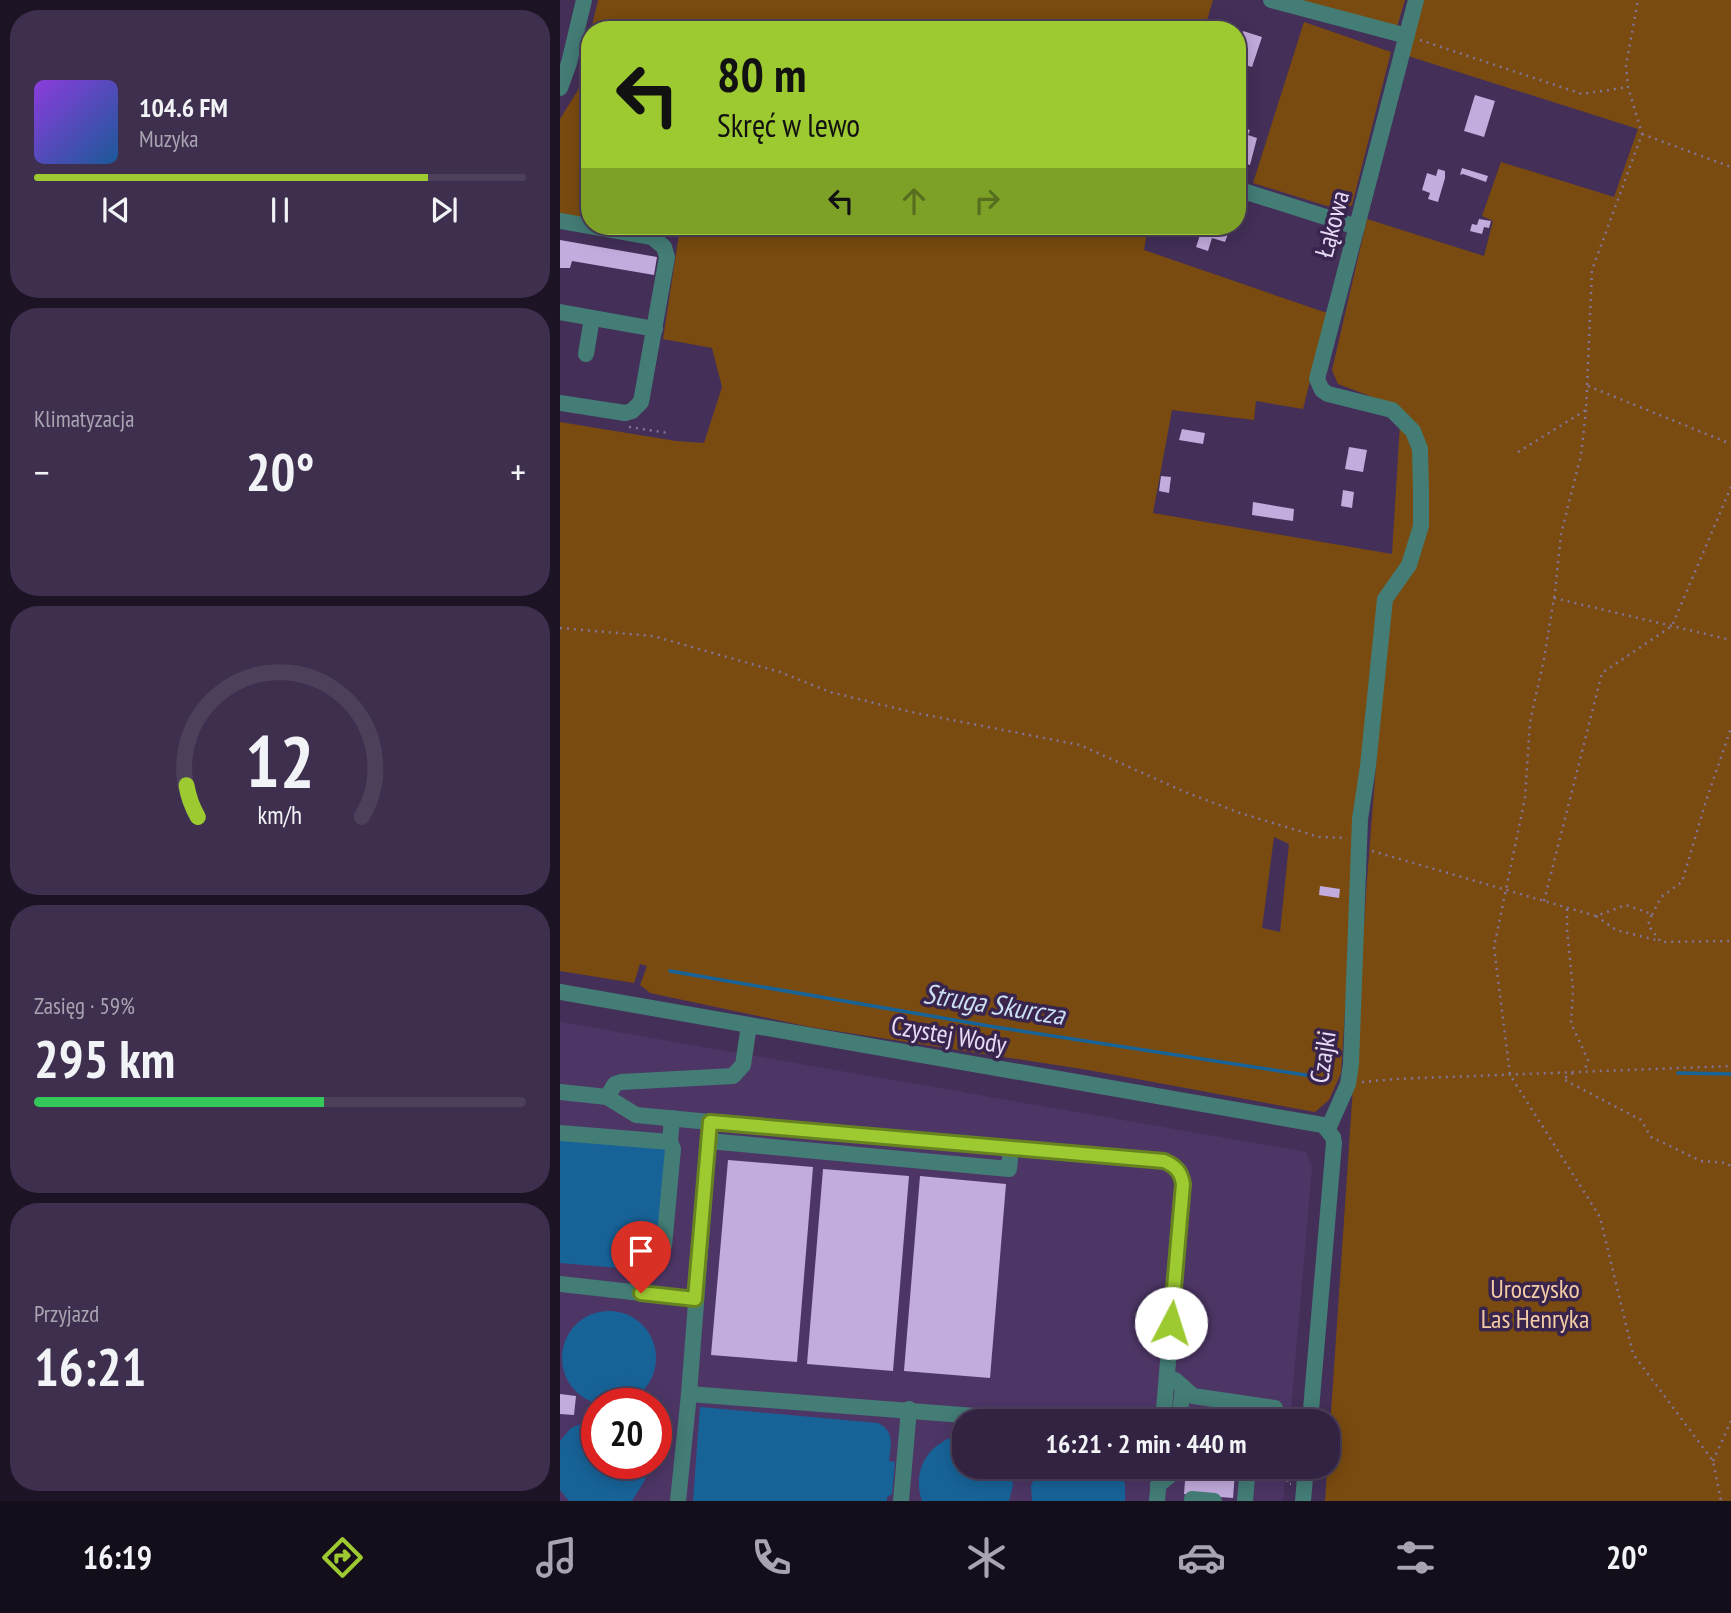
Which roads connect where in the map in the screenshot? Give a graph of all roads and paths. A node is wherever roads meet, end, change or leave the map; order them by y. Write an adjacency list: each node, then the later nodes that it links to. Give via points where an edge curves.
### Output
1 (584, 0): 7 (street)
2 (1272, 0): 5 (street)
3 (1416, 0): 5 (street, Łąkowa)
4 (1638, 0): 6 (path, via 1626,65)
5 (1407, 36): 6 (path, via 1582,94); 13 (street, Łąkowa)
6 (1628, 87): 8 (path)
7 (560, 89)
8 (1642, 134): 9 (path); 19 (path, via 1592,270)
9 (1731, 167)
10 (1246, 191): 13 (street)
11 (560, 220): 12 (street)
12 (581, 224)
13 (1357, 227): 21 (street, Łąkowa, via 1317,379 1328,394)
14 (641, 235): 17 (street, via 660,241 667,251)
15 (560, 312): 16 (street)
16 (592, 318): 17 (street); 18 (street)
17 (655, 329): 20 (street, via 644,395 632,411 619,413)
18 (586, 354)
19 (1587, 386): 22 (path); 23 (path)
20 (560, 402)
21 (1392, 410): 31 (street, Czajki, via 1413,431 1420,449 1421,526 1409,565 1385,599)
22 (1586, 410): 24 (path); 26 (path, via 1581,456 1561,534)
23 (1731, 444)
24 (1518, 452)
25 (1731, 487): 27 (path)
26 (1555, 598): 27 (path); 32 (path, via 1530,722 1525,798)
27 (1672, 626): 29 (path); 33 (path, via 1602,673)
28 (560, 628): 31 (path, via 653,636 780,672 830,692 1080,745 1240,813 1319,837)
29 (1731, 640)
30 (1731, 728): 35 (path, via 1682,882 1661,897)
31 (1358, 843): 32 (path); 46 (street, Czajki)
32 (1507, 890): 33 (path); 45 (path, via 1494,947)
33 (1544, 901): 34 (path)
34 (1567, 908): 36 (path); 44 (path, via 1571,1023 1588,1060)
35 (1652, 914): 36 (path, via 1626,905); 37 (path); 39 (path, via 1648,925)
36 (1596, 916): 39 (path, via 1616,930)
37 (1647, 924)
38 (1731, 941): 39 (path)
39 (1661, 942)
40 (560, 992): 41 (street, Czystej Wody)
41 (748, 1025): 48 (street, via 743,1065 733,1076 621,1082); 51 (street, Czystej Wody, via 1304,1121)
42 (1731, 1066): 44 (path)
43 (1575, 1072): 44 (path); 45 (path); 60 (path, via 1563,1079 1641,1120 1651,1138 1701,1161)
44 (1584, 1072)
45 (1510, 1075): 46 (path); 76 (path, via 1600,1217 1633,1354)
46 (1349, 1084): 51 (street, Czajki)
47 (560, 1092): 48 (street)
48 (607, 1097): 49 (street, via 636,1115)
49 (672, 1118): 50 (street); 56 (street)
50 (710, 1122): 52 (street); 55 (street)
51 (1328, 1129): 73 (street, via 1334,1143)
52 (821, 1131): 54 (street); 58 (street)
53 (560, 1133): 56 (street)
54 (915, 1140): 57 (street); 59 (street)
55 (709, 1141): 58 (street); 63 (street)
56 (670, 1142): 61 (street)
57 (1011, 1148): 59 (street, via 1009,1169); 64 (street, via 1164,1161 1178,1169 1183,1184)
58 (820, 1151): 59 (street)
59 (915, 1160)
60 (1731, 1167)
61 (664, 1246)
62 (560, 1284): 63 (street)
63 (695, 1299): 66 (street)
64 (1167, 1378): 65 (street); 69 (street)
65 (1183, 1387): 70 (street); 71 (street, via 1192,1396)
66 (689, 1394): 68 (street); 80 (street)
67 (1275, 1408): 72 (street)
68 (909, 1409): 74 (street); 81 (street)
69 (1164, 1409)
70 (1180, 1409)
71 (1238, 1409)
72 (1270, 1409)
73 (1311, 1409)
74 (952, 1413)
75 (1731, 1421): 76 (path)
76 (1713, 1461): 85 (path)
77 (1247, 1479): 83 (street)
78 (1305, 1479): 84 (street)
79 (1192, 1499): 82 (street)
80 (678, 1501)
81 (901, 1501)
82 (1213, 1501)
83 (1245, 1501)
84 (1303, 1501)
85 (1721, 1501)

